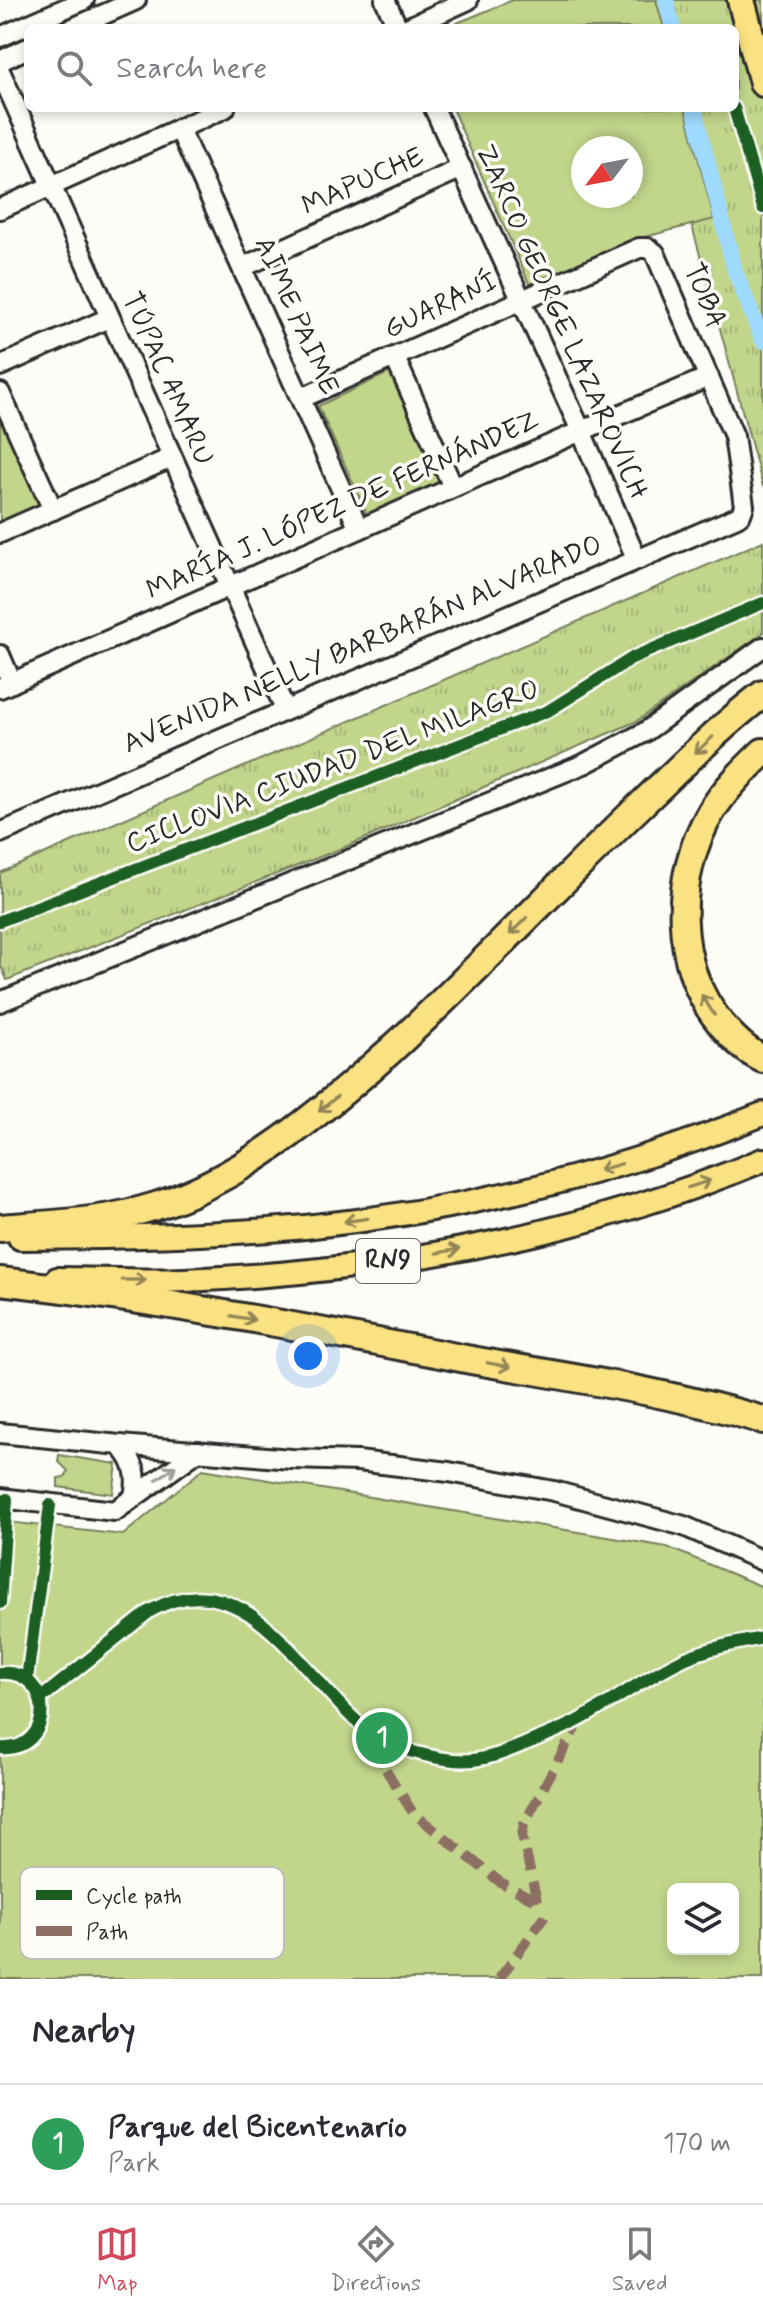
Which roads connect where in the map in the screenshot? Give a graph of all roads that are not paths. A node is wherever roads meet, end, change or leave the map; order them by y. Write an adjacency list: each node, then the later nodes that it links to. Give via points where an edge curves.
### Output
1 (84, 0): 6 (street)
2 (136, 0): 7 (street)
3 (385, 0): 8 (street)
4 (468, 0): 9 (street)
5 (741, 0): 15 (highway)
6 (30, 24)
7 (82, 24)
8 (396, 24)
9 (416, 24)
10 (24, 26): 11 (street)
11 (0, 37)
12 (24, 50): 13 (street)
13 (0, 61)
14 (0, 71): 20 (street, TÚPAC AMARU)
15 (763, 83)
16 (216, 112): 18 (street)
17 (436, 112): 19 (street, ZARCO GEORGE LAZAROVICH)
18 (179, 128): 20 (street); 23 (street, AIME PAIME)
19 (462, 168): 23 (street, MAPUCHE); 24 (street, ZARCO GEORGE LAZAROVICH)
20 (51, 186): 21 (street); 25 (street, TÚPAC AMARU)
21 (0, 209)
22 (648, 248): 24 (street, GUARANÍ); 28 (street, TOBA, via 655,253)
23 (243, 267): 30 (street, AIME PAIME)
24 (522, 299): 26 (street, GUARANÍ); 31 (street, ZARCO GEORGE LAZAROVICH)
25 (109, 318): 27 (street); 32 (street, TÚPAC AMARU)
26 (395, 358): 30 (street, GUARANÍ); 33 (street)
27 (0, 366)
28 (709, 377): 31 (street, MARÍA J. LÓPEZ DE FERNÁNDEZ); 34 (street, TOBA, via 737,445)
29 (0, 393): 35 (street)
30 (302, 398): 36 (street, AIME PAIME)
31 (581, 431): 33 (street, MARÍA J. LÓPEZ DE FERNÁNDEZ); 38 (street, ZARCO GEORGE LAZAROVICH)
32 (171, 458): 35 (street); 39 (street, TÚPAC AMARU)
33 (453, 487): 36 (street, MARÍA J. LÓPEZ DE FERNÁNDEZ)
34 (744, 506): 38 (street, AVENIDA NELLY BARBARÁN ALVARADO, via 737,517)
35 (53, 510): 37 (street)
36 (359, 529): 39 (street, MARÍA J. LÓPEZ DE FERNÁNDEZ)
37 (0, 533)
38 (636, 558): 44 (street, AVENIDA NELLY BARBARÁN ALVARADO)
39 (230, 588): 42 (street, MARÍA J. LÓPEZ DE FERNÁNDEZ); 44 (street, TÚPAC AMARU)
40 (763, 647): 47 (street, via 645,732 584,764)
41 (0, 655): 42 (street)
42 (6, 685)
43 (763, 694): 51 (highway, one-way to 51, via 614,831 433,1011 309,1121 184,1196 122,1215)
44 (285, 709): 46 (street, AVENIDA NELLY BARBARÁN ALVARADO)
45 (763, 752): 48 (highway, one-way to 45, via 729,1033 695,982 684,907 687,874 711,812)
46 (0, 833)
47 (0, 1002)
48 (763, 1059)
49 (763, 1114): 52 (main road, RN9, one-way to 52, via 569,1179 461,1203 241,1231)
50 (763, 1160): 53 (main road, RN9, one-way to 50, via 182,1280 388,1261 562,1226)
51 (0, 1228)
52 (0, 1238)
53 (0, 1280): 54 (highway, one-way to 54, via 411,1348)
54 (763, 1420)
55 (0, 1433): 56 (street)
56 (120, 1445): 57 (street); 58 (street, via 135,1466)
57 (198, 1451): 58 (street, one-way to 57); 60 (street, via 358,1461 554,1491 684,1526)
58 (134, 1496): 59 (street, via 115,1511)
59 (0, 1498)
60 (763, 1561)

